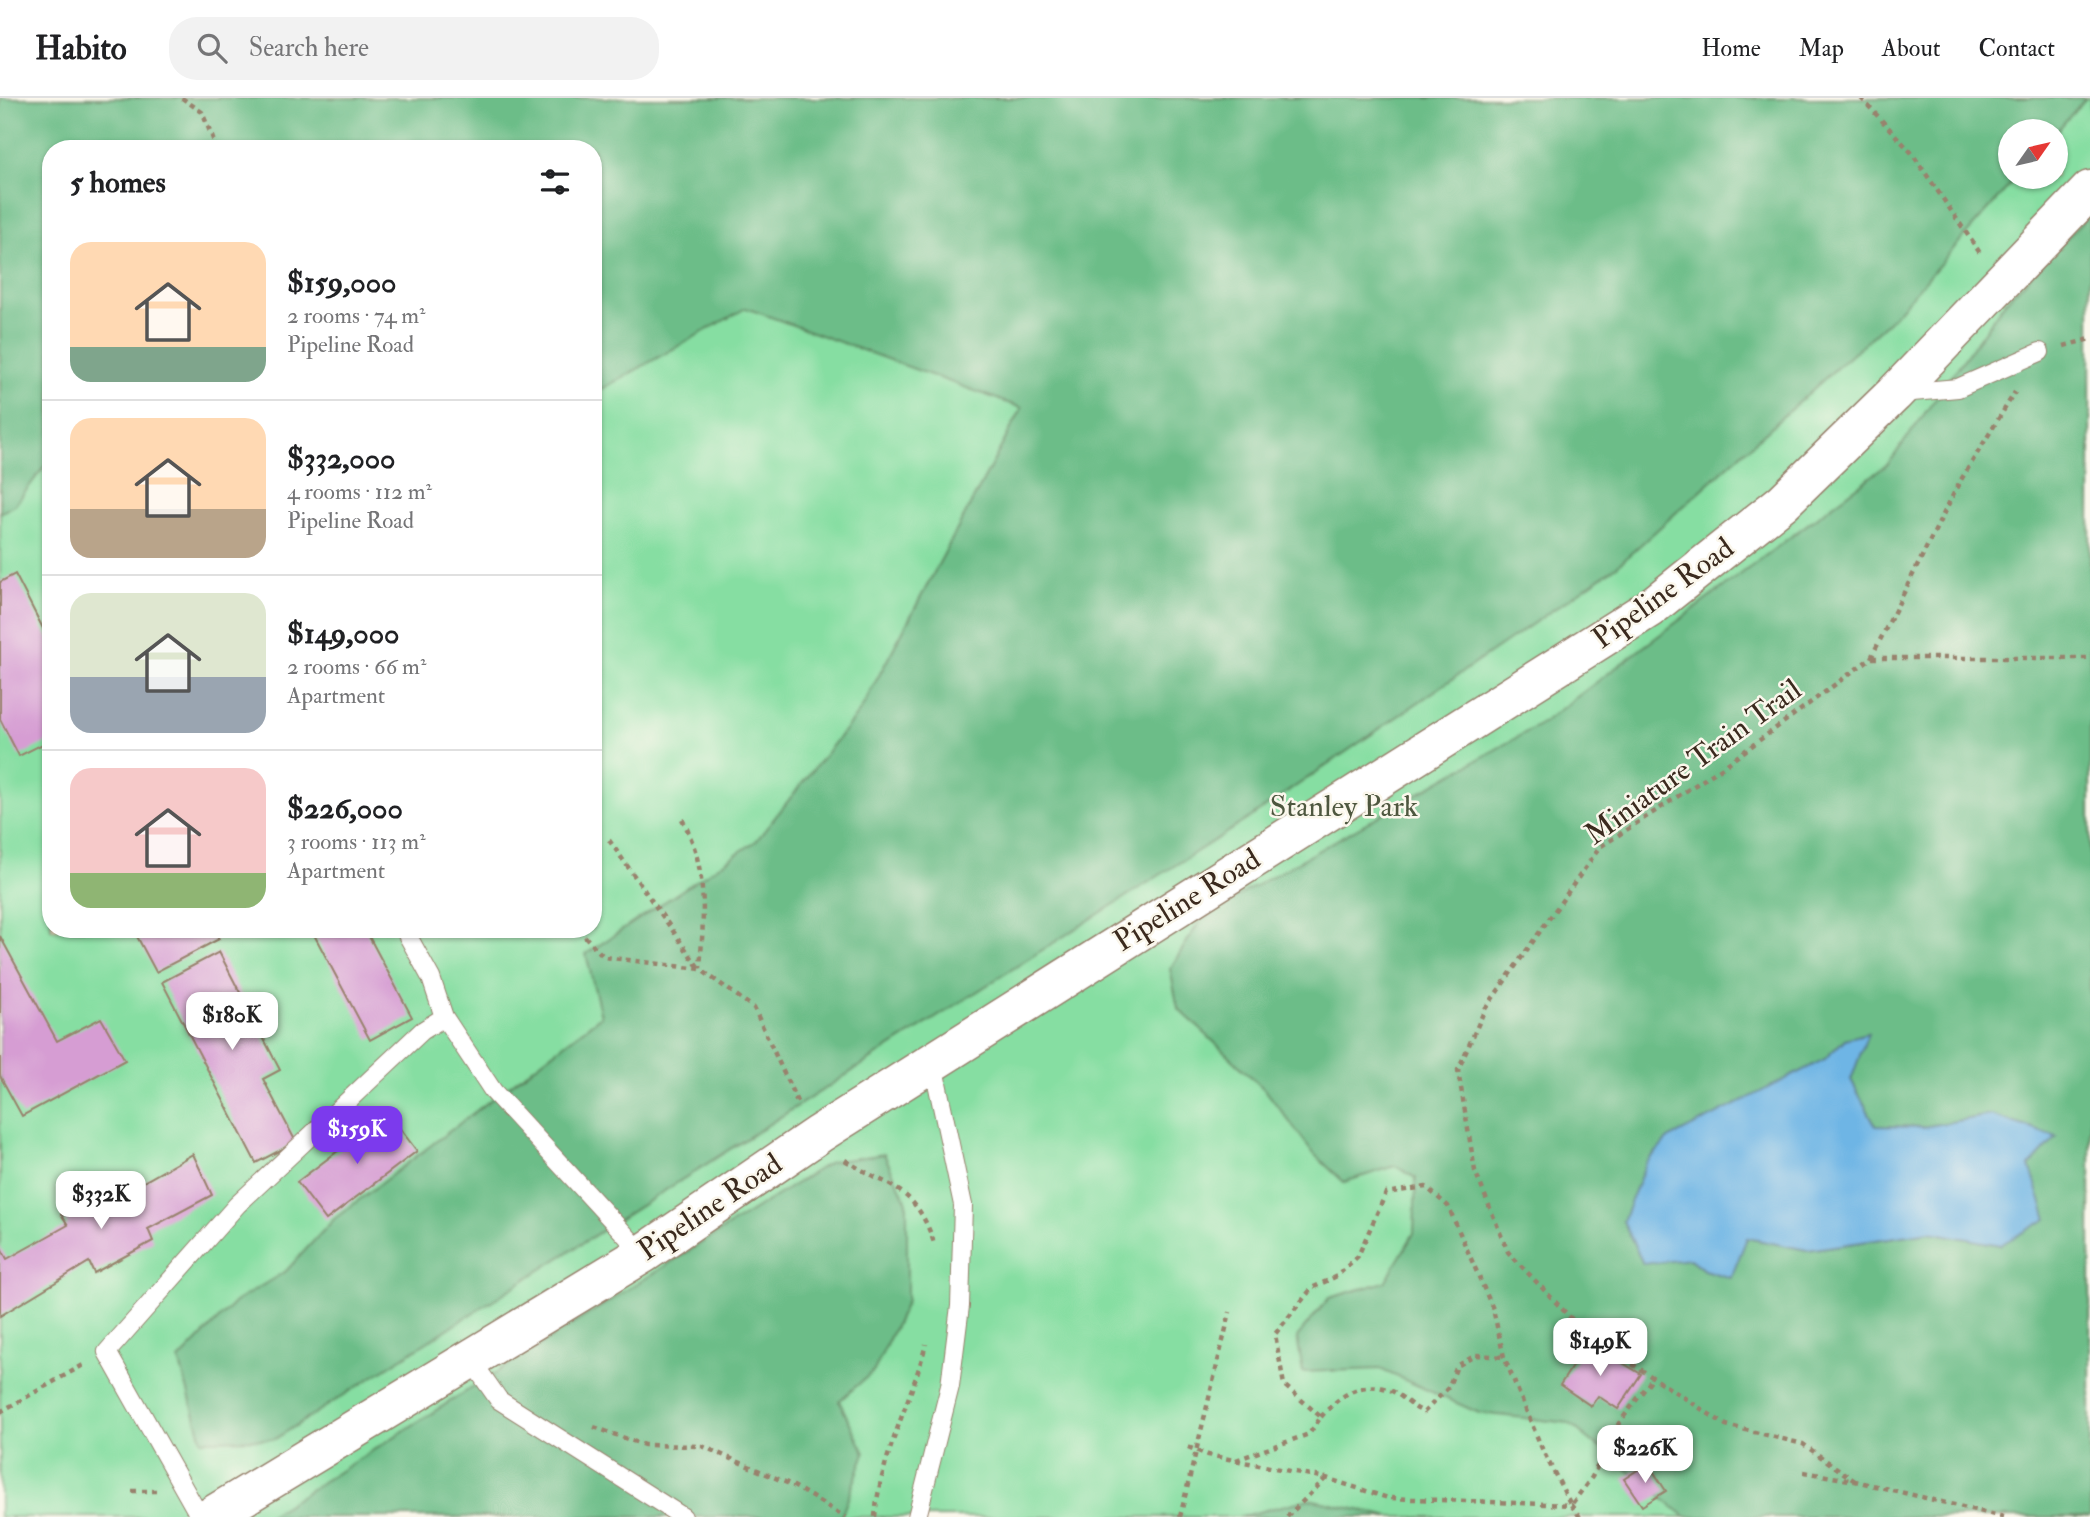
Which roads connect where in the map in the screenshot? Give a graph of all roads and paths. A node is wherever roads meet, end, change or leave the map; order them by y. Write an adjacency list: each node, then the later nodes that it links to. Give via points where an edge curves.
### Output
1 (182, 98): 3 (path, via 202,112)
2 (1861, 98): 5 (path, via 1911,152 1981,254)
3 (213, 140)
4 (2090, 190): 5 (street, Pipeline Road)
5 (2008, 275): 8 (street, Pipeline Road)
6 (2090, 339): 7 (path)
7 (2040, 352): 8 (lane, via 1958,387); 9 (path, Miniature Train Trail, via 1959,483)
8 (1894, 394): 17 (street, Pipeline Road, via 1783,502 1650,608)
9 (1871, 658): 10 (path); 27 (path, Miniature Train Trail, via 1723,766 1600,847 1485,1009 1458,1070 1475,1171 1508,1252 1586,1334)
10 (2090, 658)
11 (682, 819): 15 (path, via 696,845 705,905)
12 (609, 841): 15 (path)
13 (409, 938): 16 (lane, via 432,978)
14 (586, 938): 15 (path, via 604,957)
15 (700, 969): 18 (path, via 754,1008)
16 (444, 1017): 21 (lane, via 493,1091); 24 (lane, via 422,1031 237,1205)
17 (933, 1064): 21 (street, Pipeline Road, via 819,1134); 44 (lane, via 964,1205 950,1386)
18 (800, 1109)
19 (835, 1154): 20 (path, via 901,1188 927,1220)
20 (935, 1245)
21 (643, 1254): 26 (street, Pipeline Road)
22 (1230, 1312): 31 (path)
23 (928, 1331): 43 (path, via 916,1382 877,1489)
24 (107, 1352): 28 (path); 39 (lane)
25 (1504, 1357): 29 (path, via 1476,1355 1457,1366 1448,1388 1424,1412 1392,1391 1363,1386 1337,1399); 29 (path, via 1493,1309 1448,1206 1426,1187 1386,1193 1358,1256 1337,1276 1312,1288 1275,1334 1284,1385); 38 (path)
26 (471, 1360): 40 (street, Pipeline Road); 41 (lane, via 499,1400)
27 (1653, 1378): 35 (path, Miniature Train Trail, via 1726,1425 1803,1444); 38 (path, via 1619,1423 1592,1477)
28 (0, 1412)
29 (1321, 1417): 32 (path, via 1309,1434)
30 (588, 1424): 42 (path, via 644,1445 702,1446 792,1485)
31 (1191, 1448): 32 (path); 45 (path)
32 (1236, 1460): 34 (path)
33 (1804, 1472): 35 (path, Miniature Train Trail)
34 (1326, 1478): 38 (path, via 1388,1498); 46 (path)
35 (1855, 1480): 48 (path, Miniature Train Trail)
36 (132, 1491): 37 (path)
37 (156, 1491)
38 (1571, 1505): 47 (path)
39 (200, 1517)
40 (210, 1517)
41 (683, 1517)
42 (845, 1517)
43 (875, 1517)
44 (917, 1517)
45 (1180, 1517)
46 (1287, 1517)
47 (1580, 1517)
48 (2004, 1517)

